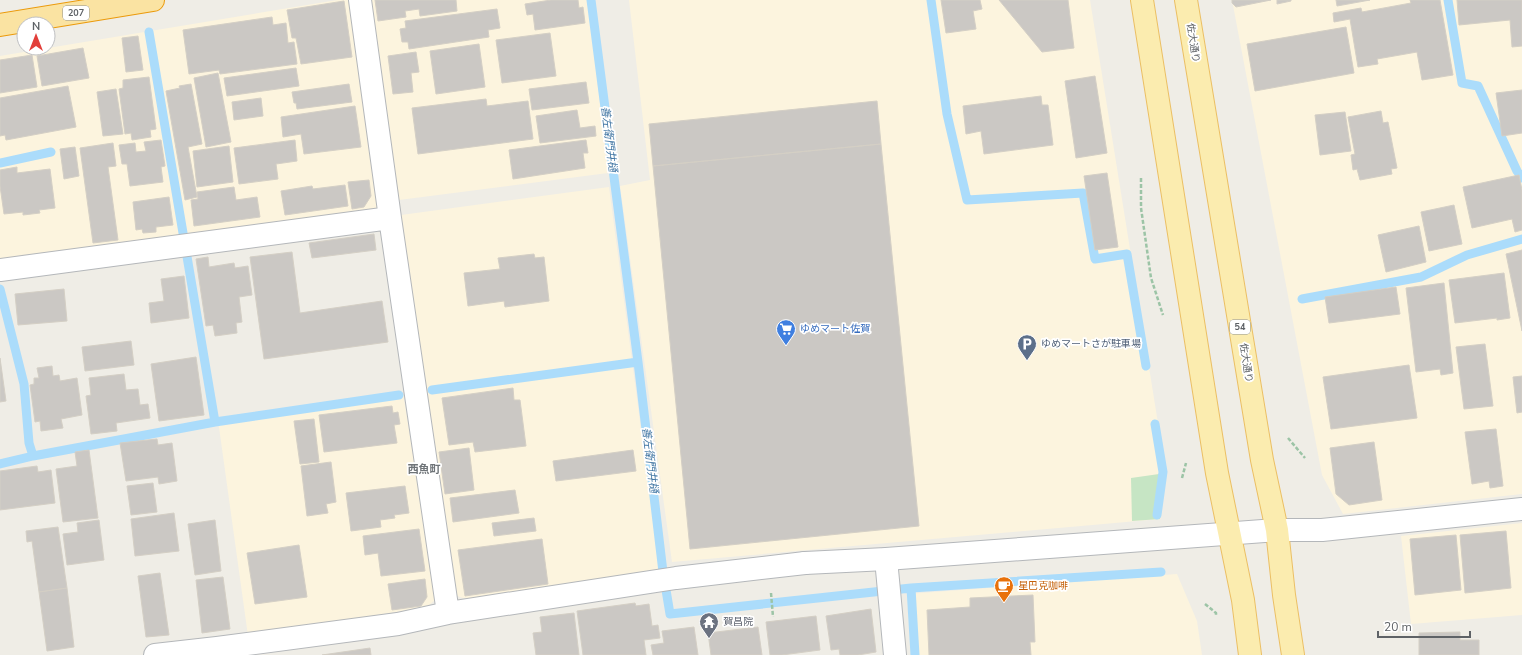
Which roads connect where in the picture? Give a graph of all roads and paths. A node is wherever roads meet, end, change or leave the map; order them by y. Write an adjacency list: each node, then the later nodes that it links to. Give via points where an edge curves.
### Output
1 (153, 0): 5 (highway, 207)
2 (360, 0): 6 (street)
3 (1142, 0): 10 (main road, via 1217,473)
4 (1186, 0): 9 (main road, 佐大通り / 54, via 1262,460)
5 (0, 25)
6 (390, 218): 7 (street); 14 (street)
7 (0, 270)
8 (1522, 509): 9 (street, via 1322,530)
9 (1278, 530): 10 (street); 20 (main road, 佐大通り / 54)
10 (1230, 534): 11 (street); 19 (main road, via 1243,600)
11 (888, 568): 14 (street, via 805,563 676,578); 18 (street)
12 (771, 586): 15 (path)
13 (1205, 604): 16 (path, via 1216,613)
14 (448, 612): 17 (street, via 398,624)
15 (773, 617)
16 (1216, 620)
17 (155, 655)
18 (895, 655)
19 (1250, 655)
20 (1293, 655)

